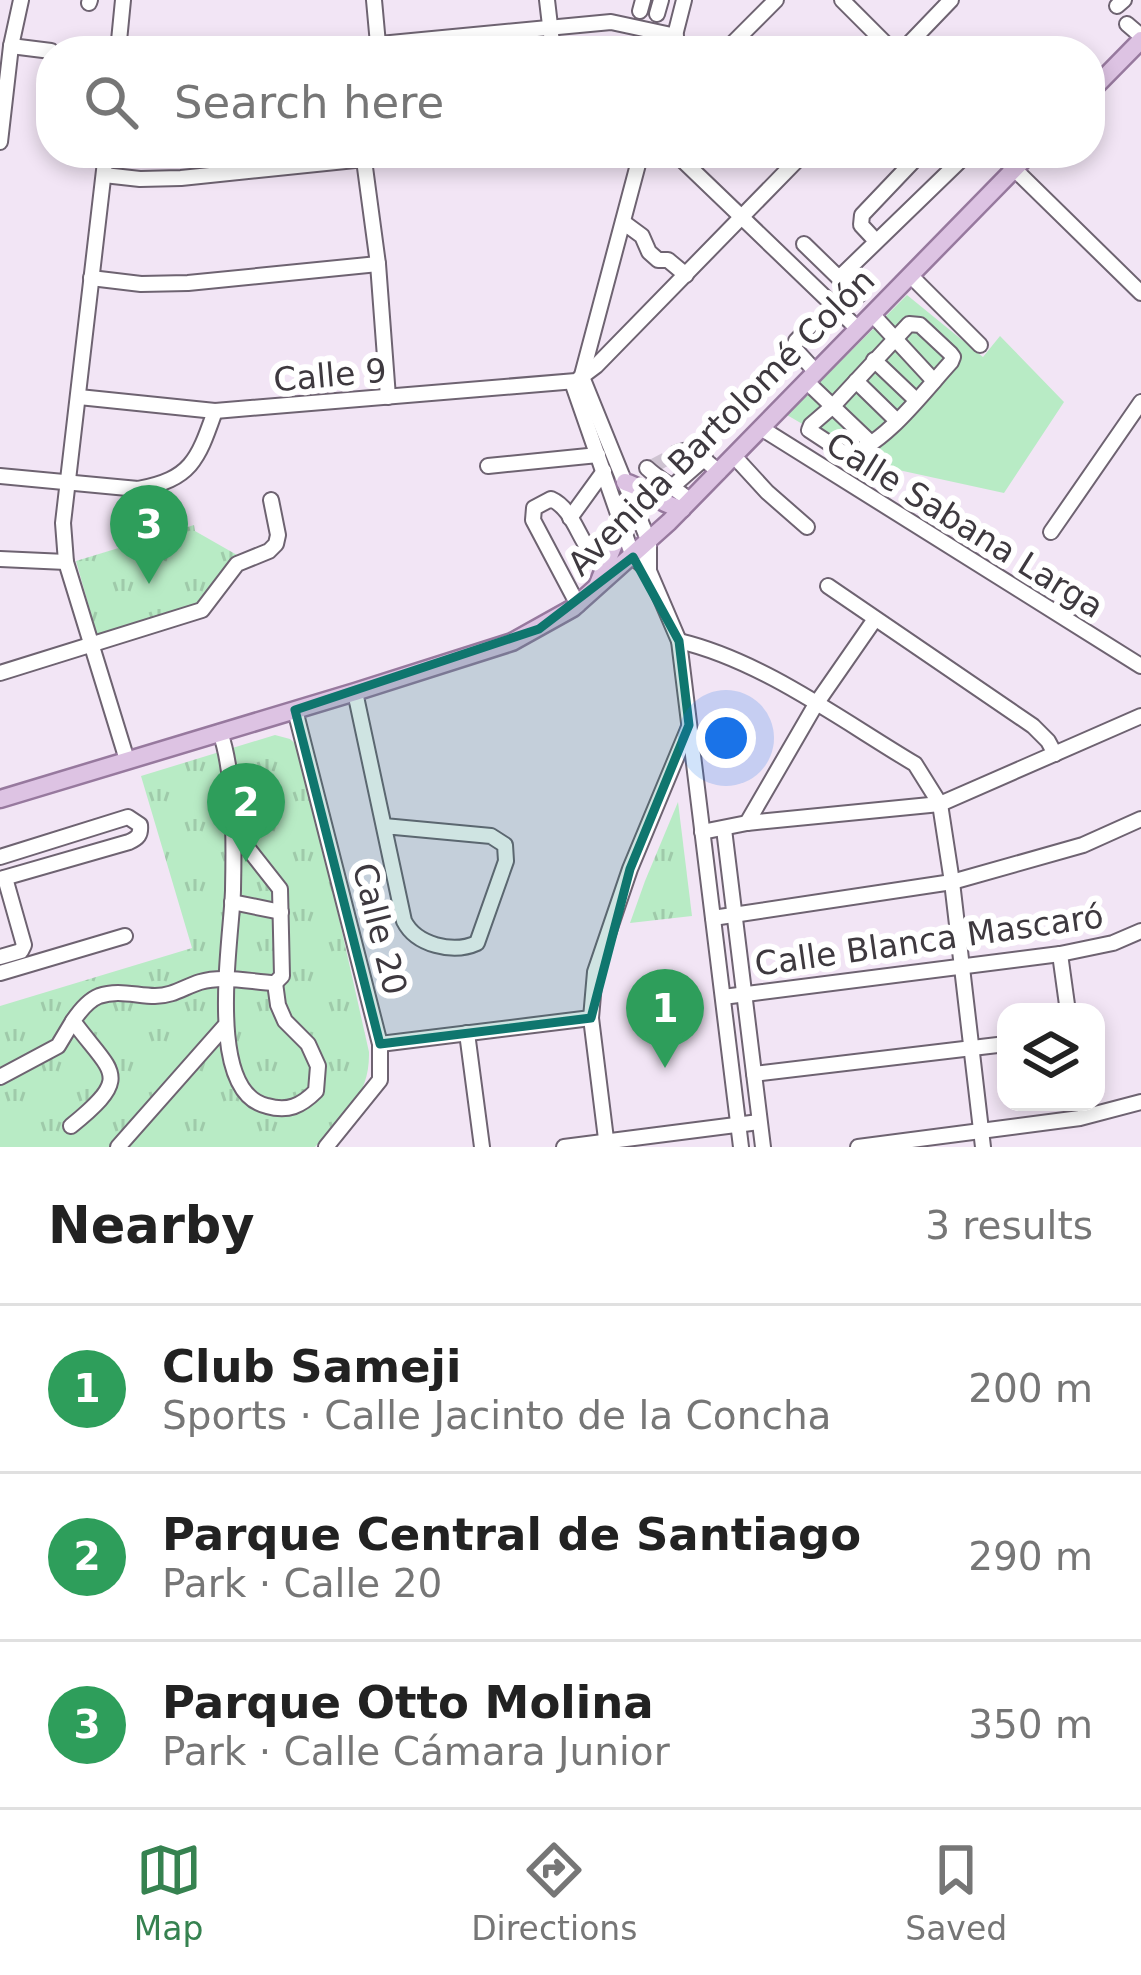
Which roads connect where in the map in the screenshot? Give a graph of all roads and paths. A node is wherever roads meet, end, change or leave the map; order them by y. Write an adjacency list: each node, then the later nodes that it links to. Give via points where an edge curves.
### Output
1 (123, 0): 12 (street)
2 (374, 0): 13 (street)
3 (547, 0): 11 (street)
4 (684, 0): 17 (street)
5 (776, 0): 18 (street)
6 (842, 0): 19 (street)
7 (951, 0): 20 (street)
8 (19, 5): 9 (street); 22 (street)
9 (0, 8)
10 (1127, 24): 21 (street)
11 (550, 28): 14 (street); 15 (street); 16 (street, via 611,22)
12 (119, 36)
13 (377, 36)
14 (464, 36)
15 (551, 36)
16 (652, 36)
17 (675, 36)
18 (739, 36)
19 (882, 36)
20 (914, 36)
21 (1141, 38): 24 (main road)
22 (11, 46): 23 (street); 25 (street)
23 (36, 49)
24 (1105, 76)
25 (2, 106): 26 (street)
26 (0, 142)
27 (105, 168): 36 (street)
28 (283, 168): 36 (street, via 181,178)
29 (365, 168): 41 (street)
30 (637, 168): 38 (street)
31 (690, 168): 37 (street)
32 (790, 168): 37 (street)
33 (907, 168): 39 (street, via 862,215)
34 (949, 168): 39 (street)
35 (1014, 170): 43 (main road, Avenida Bartolomé Colón); 46 (street)
36 (104, 175): 44 (street)
37 (742, 218): 42 (street); 50 (street)
38 (623, 222): 42 (street, via 658,260); 55 (street)
39 (875, 240): 45 (street)
40 (804, 244): 45 (street)
41 (378, 264): 44 (street, via 188,284); 58 (street)
42 (686, 275): 55 (street)
43 (911, 276): 48 (main road, Avenida Bartolomé Colón); 52 (street)
44 (91, 278): 59 (street)
45 (839, 278): 47 (street)
46 (1141, 292)
47 (859, 296)
48 (873, 316): 50 (main road, Avenida Bartolomé Colón); 51 (street)
49 (814, 322): 54 (street, via 794,348)
50 (858, 329): 54 (main road, Avenida Bartolomé Colón)
51 (893, 340): 53 (street); 56 (street); 56 (street, via 909,324 920,325 950,353)
52 (980, 344)
53 (874, 360): 57 (street); 60 (street)
54 (810, 376): 62 (street); 65 (main road, Avenida Bartolomé Colón)
55 (579, 378): 58 (street, Calle 9); 68 (street); 75 (street)
56 (934, 380): 60 (street)
57 (856, 381): 62 (street); 64 (street)
58 (388, 397): 63 (street, Calle 9)
59 (79, 398): 63 (street, Calle 9); 76 (street)
60 (916, 400): 64 (street)
61 (1140, 404): 83 (street)
62 (832, 406): 66 (street); 66 (street, via 811,425 814,435 847,455)
63 (215, 411): 76 (street, via 201,451 175,479 138,489)
64 (896, 420): 66 (street)
65 (761, 428): 69 (main road, Avenida Bartolomé Colón); 96 (street, Calle Sabana Larga)
66 (871, 443)
67 (677, 453): 70 (street, via 688,448)
68 (598, 454): 71 (street); 72 (street)
69 (734, 456): 73 (main road, Avenida Bartolomé Colón); 82 (street)
70 (705, 458): 73 (street); 77 (street)
71 (488, 466)
72 (604, 471): 80 (street); 81 (street)
73 (719, 472): 79 (main road, Avenida Bartolomé Colón)
74 (0, 476): 76 (street)
75 (623, 479): 77 (street, via 650,467); 79 (main road, via 665,506); 84 (street)
76 (66, 481): 87 (street)
77 (674, 486): 79 (street)
78 (271, 500): 95 (street, via 276,544 237,564 202,610)
79 (686, 505): 84 (main road, Avenida Bartolomé Colón)
80 (621, 517): 85 (street); 88 (main road)
81 (570, 518): 88 (street); 92 (street, via 550,500 532,512)
82 (807, 527)
83 (1052, 532)
84 (649, 542): 85 (main road, Avenida Bartolomé Colón); 89 (street)
85 (633, 557): 89 (street); 91 (main road, Avenida Bartolomé Colón)
86 (0, 559): 87 (street)
87 (66, 562): 95 (street)
88 (606, 565): 91 (main road)
89 (649, 571): 94 (street)
90 (828, 586): 93 (street)
91 (598, 588): 92 (main road, Avenida Bartolomé Colón)
92 (578, 605): 98 (main road, Avenida Bartolomé Colón, via 512,641)
93 (875, 619): 99 (street); 104 (street, via 1034,726)
94 (679, 641): 99 (street, via 746,664); 102 (street)
95 (92, 646): 97 (street); 105 (street)
96 (1141, 666)
97 (0, 673)
98 (356, 692): 100 (main road, Avenida Bartolomé Colón); 110 (street)
99 (816, 704): 107 (street, via 915,764); 109 (street)
100 (295, 710): 103 (main road, Avenida Bartolomé Colón); 136 (street, Calle 20)
101 (1141, 716): 104 (street)
102 (689, 725): 113 (street); 132 (street, via 630,869 596,972)
103 (220, 732): 105 (main road, Avenida Bartolomé Colón); 111 (street)
104 (1054, 754): 107 (street)
105 (127, 760): 106 (main road, Avenida Bartolomé Colón)
106 (0, 799)
107 (940, 805): 109 (street); 116 (street)
108 (1141, 819): 116 (street, via 1083,845)
109 (747, 823): 112 (street)
110 (384, 826): 110 (street, via 506,844 477,943 459,949 409,930)
111 (232, 828): 117 (street); 118 (street, via 278,884)
112 (724, 829): 113 (street); 119 (street)
113 (703, 832): 120 (street)
114 (0, 857): 115 (street, via 128,817 140,825 137,839)
115 (2, 879): 124 (street, via 24,945)
116 (952, 882): 119 (street); 125 (street)
117 (232, 902): 118 (street); 127 (street)
118 (281, 912): 128 (street, via 282,976)
119 (735, 914): 120 (street); 129 (street)
120 (713, 918): 130 (street)
121 (1141, 932): 123 (street, Calle Blanca Mascaró)
122 (125, 936): 126 (street)
123 (1060, 954): 125 (street, Calle Blanca Mascaró); 131 (street)
124 (0, 957)
125 (960, 965): 129 (street, Calle Blanca Mascaró); 138 (street)
126 (0, 973)
127 (227, 980): 128 (street); 133 (street, via 178,993 99,996); 134 (street)
128 (274, 983): 134 (street, via 285,1021 318,1066 316,1091 301,1106 256,1104 238,1084)
129 (744, 994): 130 (street, Calle Blanca Mascaró); 139 (street)
130 (723, 997): 145 (street)
131 (1067, 1003)
132 (590, 1018): 135 (street); 148 (street)
133 (73, 1022): 140 (street, via 58,1046); 146 (street, via 112,1073 108,1091)
134 (224, 1027): 149 (street)
135 (467, 1033): 136 (street); 151 (street)
136 (380, 1045): 150 (street, Calle 20, via 380,1080)
137 (997, 1046): 138 (street)
138 (969, 1050): 139 (street); 147 (street)
139 (754, 1074): 144 (street)
140 (0, 1077)
141 (1141, 1102): 142 (street)
142 (1105, 1107)
143 (1076, 1111): 147 (street)
144 (759, 1122): 145 (street); 154 (street)
145 (738, 1124): 148 (street); 153 (street)
146 (71, 1126)
147 (982, 1139): 155 (street)
148 (607, 1144): 152 (street)
149 (118, 1147)
150 (326, 1147)
151 (482, 1147)
152 (564, 1147)
153 (741, 1147)
154 (763, 1147)
155 (858, 1147)

